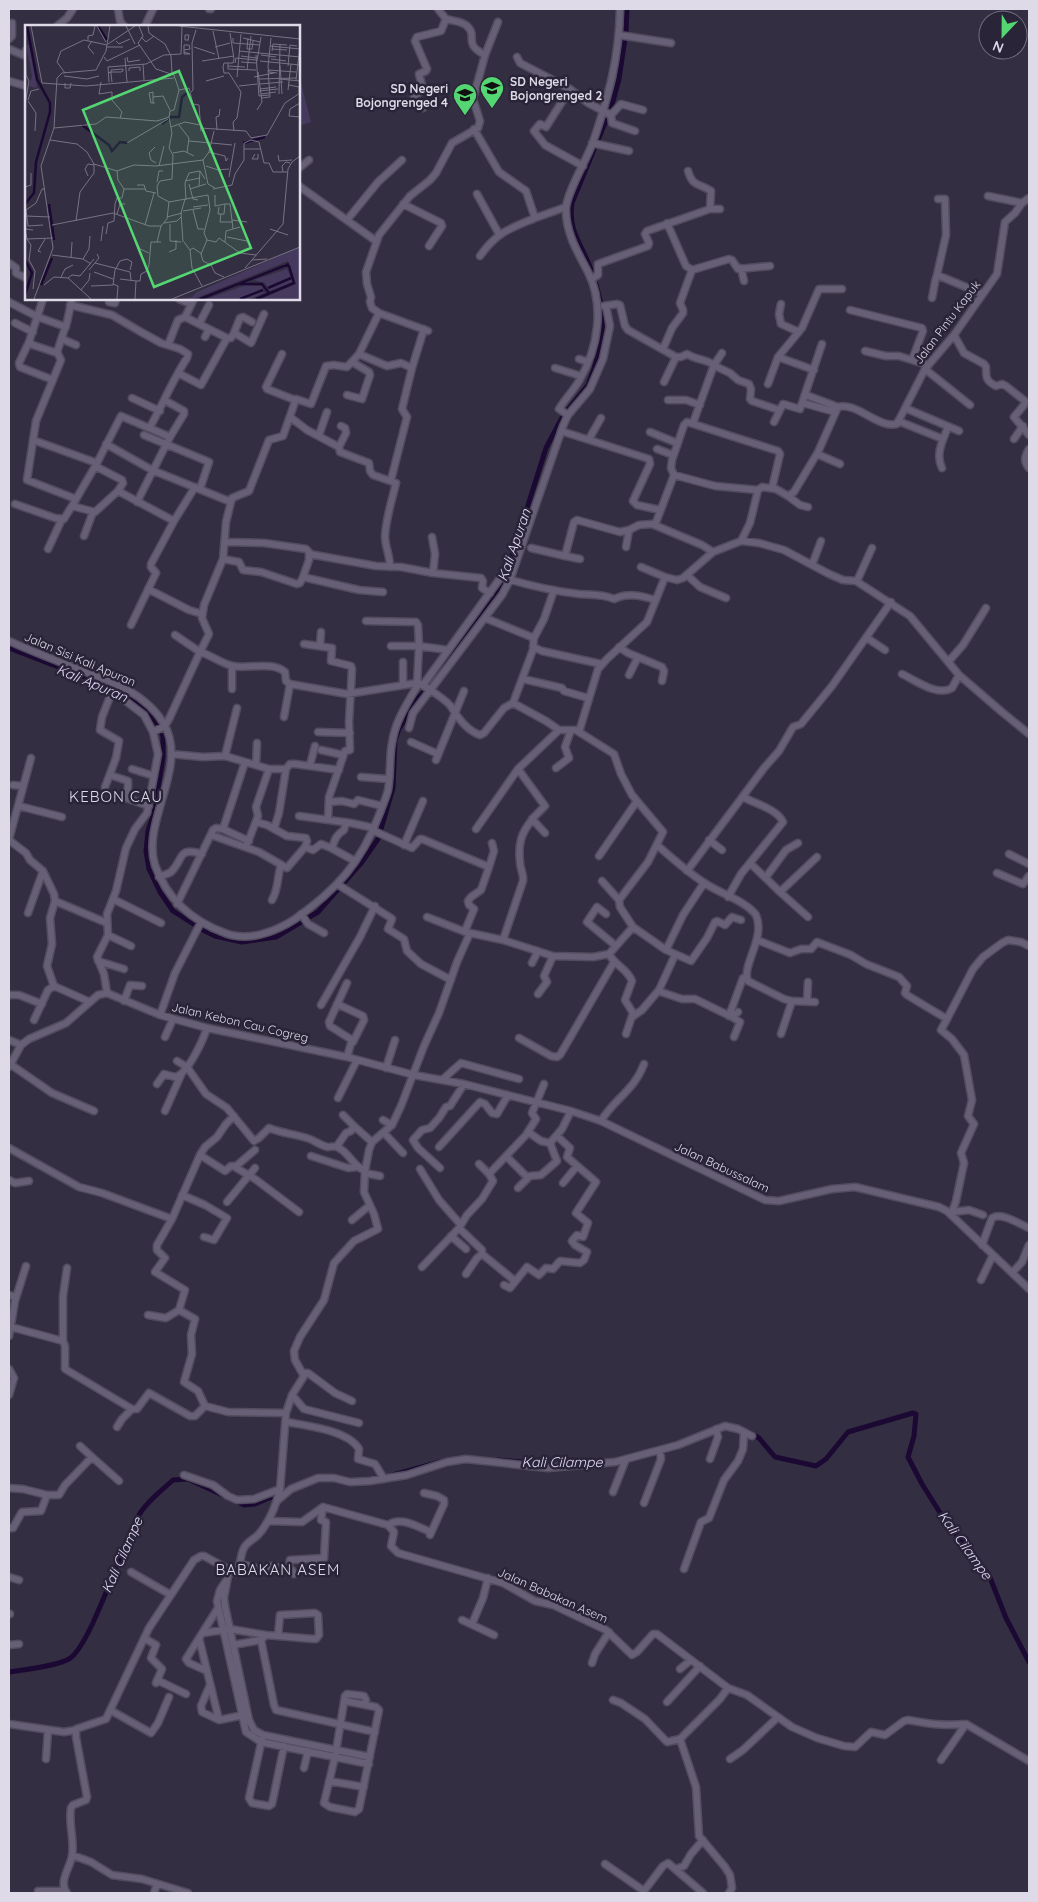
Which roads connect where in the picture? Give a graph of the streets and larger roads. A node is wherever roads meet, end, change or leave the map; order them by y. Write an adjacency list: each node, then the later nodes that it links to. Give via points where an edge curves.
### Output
1 (73, 9): 9 (street)
2 (118, 9): 10 (street)
3 (153, 9): 11 (street)
4 (438, 9): 6 (street)
5 (620, 9): 12 (street)
6 (446, 19): 17 (street, via 469,27 473,48); 22 (street, via 441,31 415,39 427,69 419,74 423,89 414,97)
7 (498, 22): 17 (street)
8 (12, 23): 13 (street)
9 (58, 25)
10 (123, 25)
11 (145, 25)
12 (619, 35): 14 (street); 24 (street, via 612,81)
13 (9, 39)
14 (671, 43)
15 (9, 49): 16 (street, via 23,55)
16 (25, 52)
17 (485, 55): 26 (street, via 473,99 480,121)
18 (517, 57): 21 (street, via 520,63)
19 (9, 81): 20 (street)
20 (25, 86)
21 (570, 90): 24 (street); 32 (street, via 546,127 540,124 534,131 545,144)
22 (423, 108)
23 (643, 110): 25 (street, via 621,104)
24 (603, 111): 25 (street); 28 (street)
25 (611, 115): 27 (street, via 612,123)
26 (474, 130): 41 (street, via 452,143 436,173); 45 (street, via 499,172 526,191)
27 (635, 131)
28 (592, 143): 29 (street); 32 (street)
29 (629, 151)
30 (309, 160): 33 (street)
31 (402, 160): 46 (street, via 378,182)
32 (583, 166): 42 (street)
33 (300, 167)
34 (688, 171): 43 (street, via 696,185 710,190)
35 (300, 187): 46 (street)
36 (477, 194): 48 (street)
37 (988, 196): 40 (street)
38 (1029, 198): 40 (street, Jalan Pintu Kapuk)
39 (938, 199): 56 (street, via 944,198 946,234)
40 (1022, 203): 61 (street, Jalan Pintu Kapuk, via 1005,221 998,271)
41 (403, 204): 49 (street); 50 (street, via 441,223)
42 (566, 207): 45 (street); 58 (street, via 573,244)
43 (710, 209): 44 (street); 47 (street)
44 (720, 209)
45 (535, 218): 48 (street)
46 (347, 220): 49 (street)
47 (667, 223): 55 (street, via 686,266); 58 (street, via 645,232 648,246 598,264 598,275)
48 (499, 234): 51 (street)
49 (376, 241): 74 (street, via 366,272 366,284 372,308)
50 (429, 246)
51 (480, 256)
52 (9, 263): 57 (street, via 16,268 16,273)
53 (770, 266): 54 (street)
54 (741, 268): 55 (street, via 729,259); 59 (street)
55 (692, 270): 94 (street, via 680,303 682,314)
56 (937, 275): 61 (street); 62 (street)
57 (25, 278)
58 (591, 279): 72 (street)
59 (744, 280)
60 (842, 289): 84 (street, via 819,289)
61 (983, 294): 86 (street, Jalan Pintu Kapuk)
62 (932, 298)
63 (44, 300): 76 (street)
64 (116, 300): 67 (street, via 115,303)
65 (9, 302): 76 (street)
66 (71, 302): 81 (street); 93 (street, via 112,315)
67 (109, 302)
68 (192, 302): 77 (street)
69 (781, 304): 84 (street, via 779,315 782,325)
70 (209, 305): 80 (street)
71 (606, 306): 72 (street); 94 (street, via 620,305 628,330); 130 (street, via 610,326 603,359 590,389)
72 (597, 307): 105 (street, via 596,340)
73 (850, 310): 103 (street, via 922,328)
74 (379, 313): 99 (street); 108 (street, via 426,330)
75 (264, 314): 85 (street, via 251,343)
76 (38, 317): 81 (street); 83 (street)
77 (185, 317): 80 (street); 93 (street, via 178,320)
78 (252, 322): 85 (street, via 240,318)
79 (15, 323): 83 (street)
80 (199, 324): 82 (street)
81 (66, 327): 88 (street)
82 (209, 329): 87 (street); 89 (street)
83 (33, 332): 90 (street)
84 (799, 332): 101 (street)
85 (234, 334): 89 (street)
86 (954, 335): 107 (street, Jalan Pintu Kapuk); 137 (street, via 964,353 984,364 987,381 996,386 1006,386 1025,401 1014,417)
87 (206, 337)
88 (62, 338): 92 (street); 96 (street)
89 (227, 338): 111 (street, via 202,384)
90 (29, 342): 96 (street); 113 (street, via 20,367)
91 (822, 344): 110 (street)
92 (76, 345)
93 (168, 345): 111 (street, via 188,354)
94 (663, 349): 100 (street)
95 (865, 351): 103 (street)
96 (57, 353): 113 (street, via 61,360)
97 (722, 353): 106 (street)
98 (282, 354): 119 (street, via 266,387)
99 (359, 354): 104 (street); 108 (street, via 387,366 401,363)
100 (676, 356): 106 (street, via 687,354); 114 (street)
101 (778, 357): 110 (street); 115 (street)
102 (579, 359): 105 (street)
103 (912, 360): 107 (street)
104 (352, 362): 116 (street, via 370,375 362,399); 119 (street, via 347,367 326,366 311,404)
105 (588, 362): 112 (street)
106 (714, 365): 123 (street); 127 (street, via 749,384 752,401)
107 (927, 367): 124 (street); 125 (street, Jalan Pintu Kapuk)
108 (412, 368): 165 (street, via 402,409 407,417)
109 (555, 368): 112 (street)
110 (814, 370): 117 (street)
111 (178, 373): 121 (street)
112 (582, 376): 130 (street, via 560,407)
113 (53, 380): 150 (street, via 36,421)
114 (664, 382)
115 (768, 384)
116 (347, 395)
117 (806, 395): 122 (street); 126 (street)
118 (132, 398): 128 (street)
119 (295, 400): 131 (street)
120 (668, 400): 123 (street)
121 (166, 401): 128 (street); 146 (street, via 184,411)
122 (803, 403): 126 (street); 127 (street, via 800,410 783,404)
123 (700, 404): 135 (street)
124 (970, 405)
125 (905, 408): 133 (street, Jalan Pintu Kapuk); 139 (street)
126 (836, 409): 133 (street, via 846,406 889,424); 157 (street)
127 (780, 410): 134 (street)
128 (160, 411): 138 (street)
129 (327, 412): 144 (street)
130 (566, 414): 140 (street)
131 (290, 417): 144 (street); 173 (street, via 283,436 269,440 249,491 235,496)
132 (601, 418): 147 (street)
133 (898, 421): 148 (street)
134 (774, 422)
135 (693, 423): 151 (street, via 685,424); 167 (street, via 778,451 780,456)
136 (341, 426): 154 (street, via 346,432)
137 (1023, 426): 145 (street); 149 (street)
138 (150, 427): 146 (street); 152 (street, via 121,416)
139 (948, 427): 141 (street); 148 (street)
140 (562, 431): 147 (street); 204 (street)
141 (960, 431)
142 (650, 432): 151 (street)
143 (144, 435): 153 (street)
144 (319, 435): 154 (street)
145 (1029, 435)
146 (170, 437): 153 (street)
147 (589, 439): 177 (street, via 649,459 650,464 633,501 637,505)
148 (943, 439): 161 (street, via 939,450)
149 (1014, 439)
150 (33, 440): 159 (street); 171 (street, via 27,480)
151 (677, 443): 158 (street)
152 (106, 444): 159 (street); 163 (street)
153 (166, 445): 163 (street); 166 (street, via 209,462)
154 (339, 447): 165 (street, via 340,452 369,463 373,475)
155 (657, 449): 158 (street)
156 (1029, 449): 162 (street, via 1025,455)
157 (817, 454): 160 (street); 170 (street, via 800,484)
158 (674, 455): 164 (street, via 671,465)
159 (96, 464): 169 (street, via 122,480); 171 (street)
160 (840, 464)
161 (942, 468)
162 (1029, 468)
163 (152, 470): 166 (street); 172 (street)
164 (674, 474): 168 (street, via 715,486); 177 (street)
165 (391, 480): 198 (street, via 396,484 385,536)
166 (198, 488): 173 (street); 180 (street)
167 (772, 488): 168 (street); 170 (street)
168 (758, 490): 185 (street, via 750,523)
169 (118, 491): 172 (street); 178 (street)
170 (788, 496): 176 (street)
171 (76, 499): 175 (street)
172 (138, 502): 180 (street)
173 (231, 502): 187 (street)
174 (15, 504): 179 (street)
175 (72, 506): 178 (street); 179 (street)
176 (808, 507)
177 (660, 510): 181 (street)
178 (93, 512): 183 (street)
179 (62, 519): 191 (street)
180 (174, 521): 206 (street, via 151,564 156,573)
181 (655, 525): 182 (street, via 639,525); 192 (street)
182 (629, 530): 188 (street); 194 (street, via 620,532 576,520)
183 (84, 536)
184 (432, 537): 200 (street, via 435,554)
185 (741, 541): 192 (street); 197 (street, via 784,550)
186 (820, 541): 197 (street)
187 (224, 542): 193 (street, via 277,544 306,549); 195 (street)
188 (626, 547)
189 (531, 548): 194 (street)
190 (872, 548): 205 (street)
191 (48, 549)
192 (713, 552): 201 (street)
193 (309, 554): 198 (street); 202 (street)
194 (564, 556): 196 (street)
195 (223, 559): 202 (street, via 240,563 243,570 261,572 297,584); 214 (street)
196 (580, 559)
197 (812, 565): 205 (street, via 843,580)
198 (390, 566): 200 (street)
199 (641, 567): 203 (street)
200 (432, 573): 209 (street, via 481,578 482,588)
201 (688, 576): 203 (street, via 677,580); 210 (street, via 700,587)
202 (303, 577): 208 (street)
203 (665, 577): 211 (street)
204 (506, 579): 207 (street); 209 (street, via 498,580); 215 (street, via 502,595)
205 (857, 582): 212 (street)
206 (148, 589): 214 (street); 217 (street)
207 (554, 590): 211 (street, via 607,595 614,599 620,595 633,595); 220 (street)
208 (383, 592)
209 (490, 593): 229 (street)
210 (726, 598)
211 (656, 600): 228 (street, via 647,622)
212 (891, 602): 221 (street); 233 (street, via 918,623)
213 (986, 608): 233 (street)
214 (202, 614): 231 (street, via 203,625 209,634)
215 (485, 618): 220 (street); 244 (street)
216 (366, 621): 226 (street, via 416,622)
217 (130, 625)
218 (321, 632): 224 (street)
219 (176, 635): 231 (street)
220 (534, 638): 227 (street)
221 (866, 638): 230 (street); 287 (street, via 801,724 794,726)
222 (9, 641): 256 (street, Jalan Sisi Kali Apuran, via 119,685 147,703)
223 (304, 644): 224 (street)
224 (320, 646): 248 (street, via 332,648 332,662 351,666)
225 (391, 646): 226 (street)
226 (419, 646): 229 (street); 244 (street)
227 (534, 647): 235 (street); 240 (street)
228 (619, 647): 232 (street); 235 (street)
229 (448, 650): 244 (street)
230 (885, 650)
231 (200, 652): 236 (street); 256 (street)
232 (638, 657): 239 (street); 241 (street, via 663,668)
233 (949, 661): 238 (street)
234 (403, 662): 243 (street)
235 (601, 664): 250 (street)
236 (232, 666): 242 (street, via 281,670); 245 (street)
237 (902, 674): 238 (street, via 941,691 952,688)
238 (959, 674): 262 (street)
239 (629, 675)
240 (523, 679): 250 (street); 251 (street)
241 (662, 682)
242 (290, 684): 248 (street); 254 (street)
243 (403, 684): 244 (street); 248 (street)
244 (423, 686): 253 (street, via 450,706); 255 (street); 283 (street, Jalan Sisi Kali Apuran, via 395,729)
245 (232, 689)
246 (103, 690): 249 (street)
247 (464, 691): 253 (street)
248 (351, 693): 261 (street)
249 (111, 694): 256 (street, via 140,710); 280 (street, via 100,728 119,741)
250 (588, 698): 260 (street)
251 (513, 704): 253 (street, via 504,708 481,735); 257 (street)
252 (237, 708): 269 (street)
253 (454, 714): 263 (street, via 437,757)
254 (284, 717)
255 (409, 728)
256 (159, 729): 267 (street, Jalan Sisi Kali Apuran); 281 (street)
257 (559, 730): 258 (street); 278 (street)
258 (571, 730): 260 (street); 274 (street, via 564,746 569,758)
259 (318, 732): 261 (street)
260 (579, 732): 289 (street, via 614,754)
261 (350, 733): 268 (street, via 350,750 346,750)
262 (1029, 734)
263 (412, 742)
264 (257, 743): 272 (street)
265 (314, 746): 273 (street)
266 (321, 750): 268 (street)
267 (171, 754): 269 (street); 328 (street, Jalan Sisi Kali Apuran, via 154,836 154,862)
268 (344, 755): 279 (street)
269 (225, 756): 271 (street)
270 (31, 758): 285 (street)
271 (245, 762): 272 (street); 300 (street)
272 (256, 765): 276 (street)
273 (310, 765): 277 (street, via 291,764); 279 (street)
274 (556, 768)
275 (132, 769): 281 (street)
276 (269, 769): 277 (street); 298 (street, via 256,807 259,815)
277 (286, 769): 301 (street, via 280,813)
278 (518, 769): 297 (street, via 545,806); 302 (street)
279 (339, 770): 290 (street)
280 (110, 775): 286 (street); 292 (street, via 128,781 126,798)
281 (154, 776): 292 (street)
282 (361, 777): 283 (street)
283 (388, 779): 293 (street, Jalan Sisi Kali Apuran)
284 (13, 785): 285 (street)
285 (23, 786): 291 (street)
286 (106, 787)
287 (743, 798): 307 (street); 321 (street, via 775,812 783,822)
288 (423, 801): 311 (street)
289 (637, 801): 312 (street, via 662,831); 318 (street)
290 (329, 802): 293 (street, via 354,804 358,800); 296 (street)
291 (19, 806): 295 (street); 306 (street)
292 (149, 806): 336 (street, via 129,840)
293 (382, 806): 303 (street, Jalan Sisi Kali Apuran)
294 (299, 816): 296 (street)
295 (62, 817)
296 (328, 820): 299 (street)
297 (532, 820): 304 (street); 355 (street, via 519,841 524,876)
298 (256, 822): 301 (street); 310 (street)
299 (346, 822): 303 (street); 314 (street)
300 (223, 829): 305 (street, via 216,828); 310 (street)
301 (274, 829): 313 (street, via 289,836 306,838)
302 (476, 829)
303 (374, 830): 311 (street); 320 (street, Jalan Sisi Kali Apuran)
304 (545, 833)
305 (211, 835): 310 (street); 316 (street)
306 (9, 839): 325 (street)
307 (709, 840): 315 (street); 326 (street)
308 (492, 843): 324 (street, via 494,851)
309 (798, 843): 329 (street, via 786,850)
310 (247, 844): 323 (street)
311 (404, 845): 324 (street, via 413,848 422,839)
312 (658, 845): 326 (street); 338 (street)
313 (305, 847): 314 (street, via 313,850 322,844); 323 (street, via 288,868)
314 (332, 848): 320 (street)
315 (722, 850)
316 (202, 854): 328 (street, via 186,852 171,871); 340 (street)
317 (1008, 854): 322 (street)
318 (599, 856)
319 (817, 857): 334 (street)
320 (355, 861): 333 (street, Jalan Sisi Kali Apuran)
321 (750, 863): 329 (street); 335 (street)
322 (1029, 864)
323 (281, 865): 337 (street, via 278,889)
324 (489, 867): 352 (street, via 481,890 468,902 474,909)
325 (42, 871): 339 (street); 342 (street)
326 (687, 871): 332 (street)
327 (997, 873): 330 (street, via 1023,884)
328 (159, 877): 340 (street, Jalan Sisi Kali Apuran)
329 (766, 877): 334 (street)
330 (1028, 879)
331 (602, 881): 338 (street)
332 (704, 884): 335 (street); 360 (street, via 683,915)
333 (338, 885): 341 (street); 344 (street, Jalan Sisi Kali Apuran)
334 (780, 892): 346 (street)
335 (728, 897): 356 (street, via 756,915)
336 (113, 899): 348 (street); 349 (street)
337 (272, 900)
338 (619, 900): 350 (street)
339 (55, 901): 348 (street); 373 (street, via 50,918 52,944 47,966)
340 (177, 904): 351 (street, Jalan Sisi Kali Apuran)
341 (375, 906): 370 (street, via 392,919 388,929 404,940 407,951 428,969); 376 (street)
342 (28, 914)
343 (606, 914): 358 (street, via 596,907 587,922)
344 (303, 917): 351 (street, Jalan Sisi Kali Apuran, via 251,936); 353 (street)
345 (428, 917): 352 (street)
346 (808, 917)
347 (741, 920): 363 (street, via 731,917 725,925 715,922 691,961)
348 (107, 923): 354 (street)
349 (161, 923)
350 (633, 927): 358 (street); 360 (street)
351 (198, 928): 388 (street, via 175,973)
352 (468, 932): 355 (street); 370 (street)
353 (324, 934)
354 (108, 935): 357 (street); 365 (street)
355 (504, 940): 361 (street)
356 (758, 940): 369 (street); 391 (street, via 790,953 811,949 817,942 851,955 902,979 907,995)
357 (131, 946)
358 (616, 946): 362 (street)
359 (1029, 946): 391 (street, via 1008,940 983,957 973,969)
360 (666, 950): 363 (street)
361 (538, 952): 364 (street); 367 (street)
362 (609, 954): 364 (street, via 596,957); 366 (street)
363 (675, 955): 375 (street)
364 (553, 956): 379 (street, via 544,976 547,982)
365 (98, 961): 368 (street); 378 (street)
366 (614, 962): 390 (street, via 628,973 632,981 625,1000); 399 (street, via 560,1055 555,1057)
367 (532, 963)
368 (124, 969)
369 (746, 977): 382 (street, via 772,994); 389 (street, via 743,978)
370 (451, 980): 412 (street)
371 (808, 982): 383 (street)
372 (347, 983): 381 (street)
373 (54, 986): 384 (street); 386 (street, via 48,990)
374 (142, 986): 380 (street, via 130,985)
375 (659, 990): 389 (street, via 676,998 695,999); 390 (street)
376 (328, 992): 381 (street); 387 (street)
377 (9, 994): 386 (street)
378 (107, 994): 380 (street, Jalan Kebon Cau Cogreg); 384 (street, via 98,995)
379 (538, 994)
380 (124, 1001): 388 (street, Jalan Kebon Cau Cogreg)
381 (338, 1001): 402 (street, via 329,1024); 402 (street, via 363,1016)
382 (792, 1001): 383 (street); 396 (street)
383 (807, 1001): 385 (street)
384 (90, 1002): 403 (street, via 66,1023)
385 (815, 1002)
386 (42, 1004): 393 (street)
387 (321, 1005)
388 (160, 1015): 392 (street, Jalan Kebon Cau Cogreg)
389 (733, 1015): 398 (street, via 740,1022)
390 (632, 1017): 395 (street)
391 (947, 1018): 463 (street, via 941,1030 964,1055 972,1100 968,1116 974,1124 961,1153 964,1164)
392 (173, 1019): 394 (street, Jalan Kebon Cau Cogreg); 397 (street)
393 (34, 1020)
394 (207, 1028): 404 (street, Jalan Kebon Cau Cogreg); 409 (street)
395 (626, 1034)
396 (781, 1034)
397 (165, 1037)
398 (734, 1037)
399 (519, 1038)
400 (9, 1040): 403 (street)
401 (395, 1040): 410 (street)
402 (353, 1042): 404 (street)
403 (21, 1045): 408 (street)
404 (347, 1057): 405 (street, Jalan Kebon Cau Cogreg)
405 (357, 1060): 410 (street, Jalan Kebon Cau Cogreg); 419 (street)
406 (177, 1061): 409 (street)
407 (644, 1064): 427 (street, via 636,1081 608,1109)
408 (10, 1066): 421 (street, via 52,1093)
409 (187, 1067): 411 (street); 424 (street, via 206,1094)
410 (386, 1068): 412 (street, Jalan Kebon Cau Cogreg)
411 (181, 1075): 415 (street, via 164,1074); 422 (street)
412 (414, 1075): 414 (street, Jalan Babussalam); 428 (street)
413 (519, 1079): 414 (street, via 461,1064)
414 (442, 1080): 416 (street, Jalan Babussalam)
415 (157, 1084)
416 (464, 1084): 418 (street, Jalan Babussalam); 448 (street, via 430,1128 422,1130 413,1140)
417 (544, 1084): 420 (street)
418 (508, 1095): 420 (street, Jalan Babussalam); 436 (street, via 497,1114 480,1102)
419 (338, 1098)
420 (536, 1102): 423 (street, Jalan Babussalam); 430 (street, via 532,1113 536,1119)
421 (94, 1111)
422 (165, 1111)
423 (571, 1112): 427 (street, Jalan Babussalam); 432 (street)
424 (234, 1116): 435 (street, via 254,1141 270,1128 327,1146); 440 (street)
425 (343, 1116): 429 (street)
426 (383, 1120): 428 (street)
427 (601, 1122): 463 (street, Jalan Babussalam, via 765,1200 778,1201 855,1187)
428 (392, 1125): 431 (street)
429 (354, 1126): 433 (street); 435 (street)
430 (528, 1132): 434 (street); 442 (street)
431 (384, 1133): 433 (street); 439 (street)
432 (557, 1136): 434 (street); 444 (street, via 570,1148 567,1157)
433 (372, 1142): 450 (street)
434 (550, 1143): 458 (street, via 557,1161 541,1176 530,1176)
435 (337, 1146): 447 (street)
436 (439, 1147)
437 (9, 1148): 465 (street, via 79,1187)
438 (255, 1150): 445 (street)
439 (403, 1153)
440 (200, 1155): 445 (street, via 225,1171); 459 (street)
441 (311, 1156): 447 (street, via 324,1162)
442 (506, 1156): 451 (street); 453 (street)
443 (479, 1164): 451 (street)
444 (577, 1166): 457 (street); 482 (street, via 596,1182 577,1212 588,1223 585,1236 577,1235 572,1241 587,1252 585,1257 580,1264 560,1261 553,1269 546,1268 540,1274 527,1267)
445 (235, 1167): 452 (street)
446 (255, 1168): 452 (street)
447 (357, 1168): 450 (street)
448 (440, 1168)
449 (420, 1169): 467 (street, via 438,1200)
450 (365, 1172): 454 (street); 461 (street, via 364,1192)
451 (489, 1174): 467 (street, via 493,1181)
452 (249, 1175): 460 (street); 462 (street)
453 (525, 1175)
454 (380, 1176)
455 (9, 1180): 456 (street, via 15,1183)
456 (29, 1181)
457 (563, 1183)
458 (518, 1188)
459 (182, 1195): 465 (street); 470 (street, via 227,1218 214,1240)
460 (227, 1202)
461 (370, 1205): 466 (street); 493 (street, via 378,1229 354,1241 334,1263 324,1300 294,1351)
462 (299, 1212)
463 (951, 1213): 464 (street, via 969,1210); 472 (street, Jalan Babussalam)
464 (983, 1215)
465 (172, 1219): 487 (street, via 157,1245 157,1250 165,1257 155,1272 185,1290)
466 (352, 1220)
467 (460, 1226): 469 (street); 474 (street)
468 (1029, 1228): 472 (street, via 995,1216)
469 (451, 1236): 473 (street); 477 (street)
470 (204, 1237)
471 (1029, 1244): 479 (street, via 1022,1262)
472 (982, 1246): 475 (street, Jalan Babussalam)
473 (466, 1249)
474 (482, 1254): 480 (street); 482 (street)
475 (993, 1255): 479 (street, Jalan Babussalam); 481 (street)
476 (26, 1266): 486 (street)
477 (422, 1267)
478 (66, 1268): 491 (street)
479 (1012, 1273): 484 (street, Jalan Babussalam)
480 (466, 1274)
481 (981, 1280)
482 (516, 1281): 483 (street, via 510,1288)
483 (504, 1286)
484 (1029, 1289)
485 (9, 1295): 486 (street)
486 (16, 1297): 489 (street)
487 (179, 1310): 488 (street, via 166,1318); 497 (street, via 196,1321 184,1382 198,1391)
488 (148, 1314)
489 (11, 1327): 490 (street); 491 (street)
490 (9, 1336)
491 (63, 1341): 498 (street, via 65,1369)
492 (9, 1369): 494 (street, via 14,1378)
493 (304, 1376): 495 (street); 496 (street, via 308,1373)
494 (9, 1395)
495 (292, 1395): 499 (street); 501 (street, via 304,1409)
496 (352, 1401)
497 (205, 1406): 498 (street, via 195,1416 190,1416 148,1394 137,1409); 499 (street, via 228,1412)
498 (132, 1409): 502 (street)
499 (286, 1413): 500 (street)
500 (287, 1422): 512 (street, via 322,1429 351,1441 359,1449 358,1459 375,1464); 517 (street)
501 (359, 1422)
502 (117, 1427)
503 (716, 1429): 504 (street, via 728,1426); 507 (street); 509 (street, via 718,1437)
504 (744, 1432): 505 (street); 525 (street, via 738,1461 724,1480 708,1518 700,1524)
505 (752, 1436)
506 (80, 1446): 508 (street)
507 (660, 1450): 510 (street); 519 (street, via 661,1460)
508 (92, 1457): 513 (street); 518 (street, via 59,1495)
509 (710, 1459)
510 (626, 1460): 512 (street, via 548,1468 466,1459 412,1474); 515 (street)
511 (184, 1475): 517 (street, via 237,1500)
512 (383, 1477): 517 (street, via 357,1482 318,1478)
513 (119, 1480)
514 (9, 1488): 518 (street)
515 (613, 1492)
516 (424, 1493): 522 (street, via 444,1500 431,1534 402,1520)
517 (279, 1494): 521 (street)
518 (47, 1495): 523 (street, via 41,1512 22,1512 14,1528)
519 (644, 1503)
520 (323, 1507): 521 (street, via 302,1522); 522 (street); 524 (street, via 321,1520 326,1522 325,1558 290,1560 291,1571)
521 (268, 1521): 524 (street, via 245,1545)
522 (388, 1525): 529 (street, Jalan Babakan Asem, via 394,1532 391,1546 398,1553)
523 (9, 1528)
524 (241, 1564): 526 (street, via 236,1572)
525 (684, 1570)
526 (229, 1571): 531 (street); 532 (street, via 201,1556 194,1560)
527 (131, 1572): 532 (street)
528 (9, 1577): 530 (street)
529 (488, 1578): 535 (street); 537 (street, Jalan Babakan Asem)
530 (19, 1580)
531 (226, 1581): 533 (street, via 217,1597); 536 (street)
532 (171, 1595): 542 (street)
533 (218, 1608): 536 (street); 540 (street)
534 (462, 1620): 535 (street)
535 (472, 1624): 539 (street)
536 (227, 1630): 538 (street); 540 (street); 546 (street); 559 (street)
537 (609, 1632): 547 (street, Jalan Babakan Asem, via 632,1655 655,1633); 548 (street)
538 (266, 1635): 541 (street); 543 (street)
539 (494, 1635)
540 (201, 1636): 551 (street); 551 (street, via 186,1661)
541 (278, 1636): 541 (street, via 280,1615 318,1615 317,1638)
542 (144, 1638): 554 (street, via 156,1645 151,1658 162,1667 157,1682); 558 (street)
543 (261, 1640): 546 (street); 564 (street, via 275,1708)
544 (19, 1644): 545 (street)
545 (9, 1645)
546 (233, 1645): 559 (street)
547 (691, 1660): 549 (street, Jalan Babakan Asem); 550 (street)
548 (592, 1663)
549 (700, 1666): 553 (street, Jalan Babakan Asem); 557 (street)
550 (680, 1669)
551 (208, 1671): 552 (street)
552 (210, 1685): 561 (street); 561 (street, via 201,1710)
553 (728, 1688): 560 (street, Jalan Babakan Asem, via 747,1695); 569 (street)
554 (186, 1694)
555 (169, 1697): 558 (street, via 152,1733)
556 (613, 1700): 569 (street, via 645,1719 668,1742)
557 (667, 1702)
558 (110, 1710): 566 (street, via 104,1720)
559 (245, 1715): 561 (street); 568 (street)
560 (778, 1717): 563 (street, Jalan Babakan Asem, via 804,1733 852,1748 871,1732 885,1735 904,1721 944,1726); 574 (street)
561 (219, 1720)
562 (9, 1724): 565 (street)
563 (966, 1724): 576 (street); 577 (street)
564 (341, 1725): 567 (street); 567 (street, via 348,1694 364,1696 365,1705 379,1710); 572 (street)
565 (48, 1730): 566 (street); 573 (street)
566 (76, 1730): 582 (street, via 87,1797 72,1806 70,1813)
567 (375, 1732): 575 (street)
568 (262, 1738): 570 (street); 570 (street, via 249,1800 252,1802 272,1804); 572 (street)
569 (680, 1739): 581 (street, via 696,1787)
570 (284, 1746): 571 (street)
571 (308, 1751): 572 (street); 578 (street)
572 (336, 1754): 575 (street); 579 (street)
573 (46, 1759)
574 (730, 1759)
575 (369, 1760): 580 (street)
576 (941, 1760)
577 (1029, 1761)
578 (304, 1768)
579 (329, 1781): 580 (street); 580 (street, via 325,1805 356,1812)
580 (364, 1787)
581 (703, 1840): 584 (street, via 684,1866); 591 (street, via 730,1875 732,1888)
582 (72, 1855): 585 (street, via 112,1875); 587 (street, via 64,1879)
583 (605, 1864): 584 (street, via 644,1891 665,1864)
584 (676, 1869): 590 (street)
585 (157, 1884): 588 (street); 589 (street)
586 (38, 1891): 587 (street)
587 (66, 1892)
588 (154, 1893)
589 (185, 1893)
590 (703, 1893)
591 (729, 1893)

